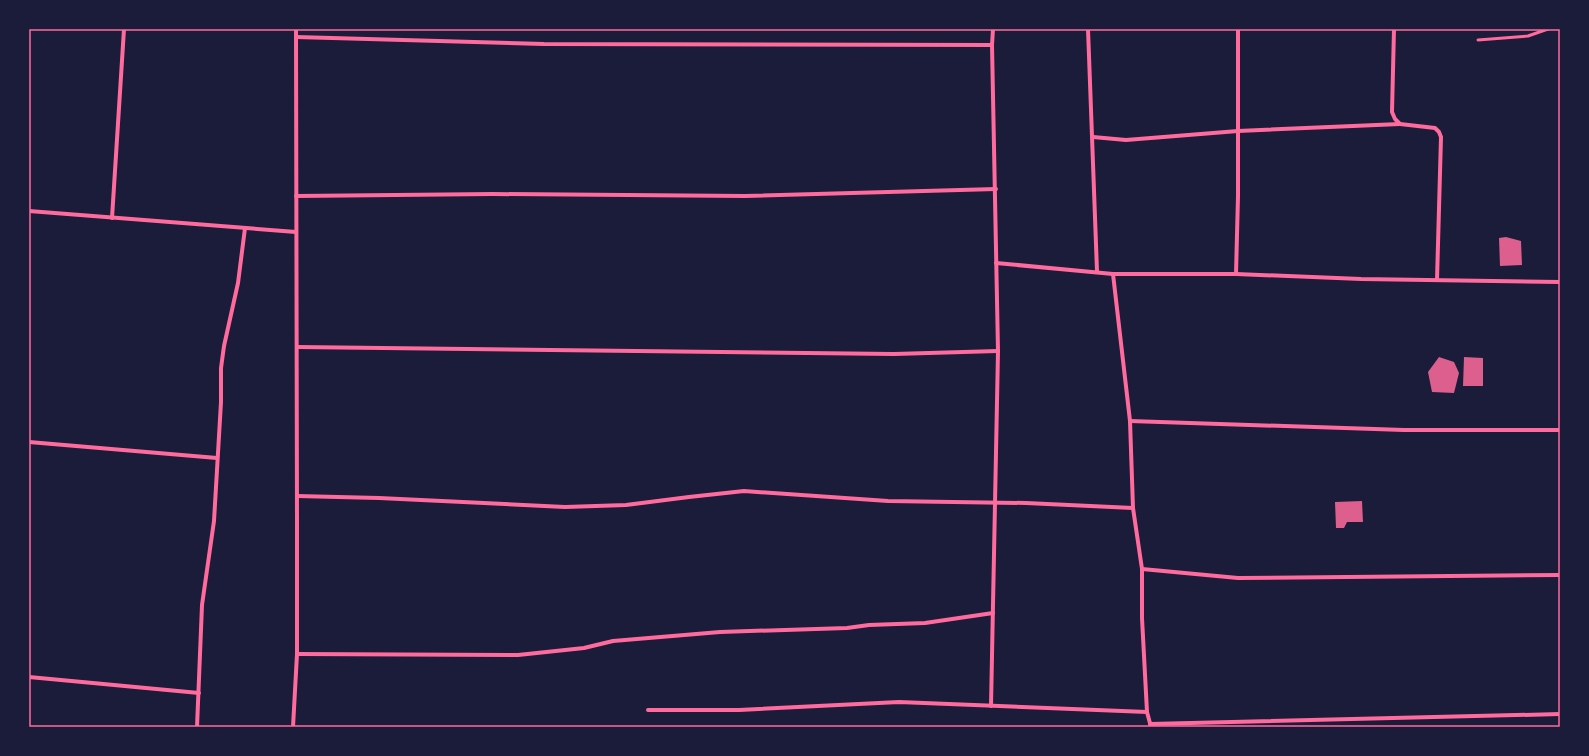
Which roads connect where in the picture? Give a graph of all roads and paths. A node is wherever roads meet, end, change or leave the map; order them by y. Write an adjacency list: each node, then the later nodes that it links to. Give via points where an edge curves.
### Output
1 (124, 29): 17 (street)
2 (296, 29): 8 (street)
3 (993, 29): 10 (street)
4 (1088, 29): 13 (street)
5 (1238, 29): 12 (street)
6 (1394, 29): 11 (street, via 1392,112 1394,119)
7 (1548, 29): 9 (lane, via 1528,36)
8 (296, 37): 10 (street, via 544,44); 15 (street)
9 (1478, 40)
10 (992, 45): 14 (street)
11 (1400, 124): 12 (street); 24 (street, via 1435,128 1441,137)
12 (1238, 131): 13 (street, via 1126,140); 23 (street)
13 (1093, 137): 21 (street)
14 (996, 189): 15 (street, via 745,196); 20 (street)
15 (296, 196): 19 (street)
16 (29, 212): 17 (street)
17 (112, 218): 18 (street)
18 (245, 228): 19 (street); 31 (street, via 238,283 221,368)
19 (296, 232): 26 (street)
20 (996, 263): 21 (street); 27 (street)
21 (1097, 271): 22 (street)
22 (1113, 274): 23 (street); 28 (street)
23 (1236, 274): 24 (street)
24 (1437, 280): 25 (street)
25 (1560, 282)
26 (297, 348): 27 (street, via 894,354); 32 (street)
27 (998, 351): 33 (street)
28 (1130, 421): 29 (street, via 1404,430); 34 (street)
29 (1560, 430)
30 (29, 442): 31 (street)
31 (217, 458): 40 (street, via 214,522 202,605)
32 (297, 496): 33 (street, via 566,507 626,505 744,491 888,501); 38 (street)
33 (995, 502): 34 (street); 37 (street)
34 (1132, 508): 35 (street)
35 (1142, 569): 36 (street, via 1238,578); 43 (street)
36 (1560, 575)
37 (993, 613): 38 (street, via 925,623 720,632 621,641 518,655); 41 (street)
38 (297, 654): 47 (street)
39 (29, 677): 40 (street)
40 (199, 693): 46 (street)
41 (991, 706): 42 (street, via 899,702 739,710); 43 (street)
42 (648, 710)
43 (1147, 712): 45 (street)
44 (1560, 714): 45 (street)
45 (1150, 726)
46 (197, 727)
47 (293, 727)

